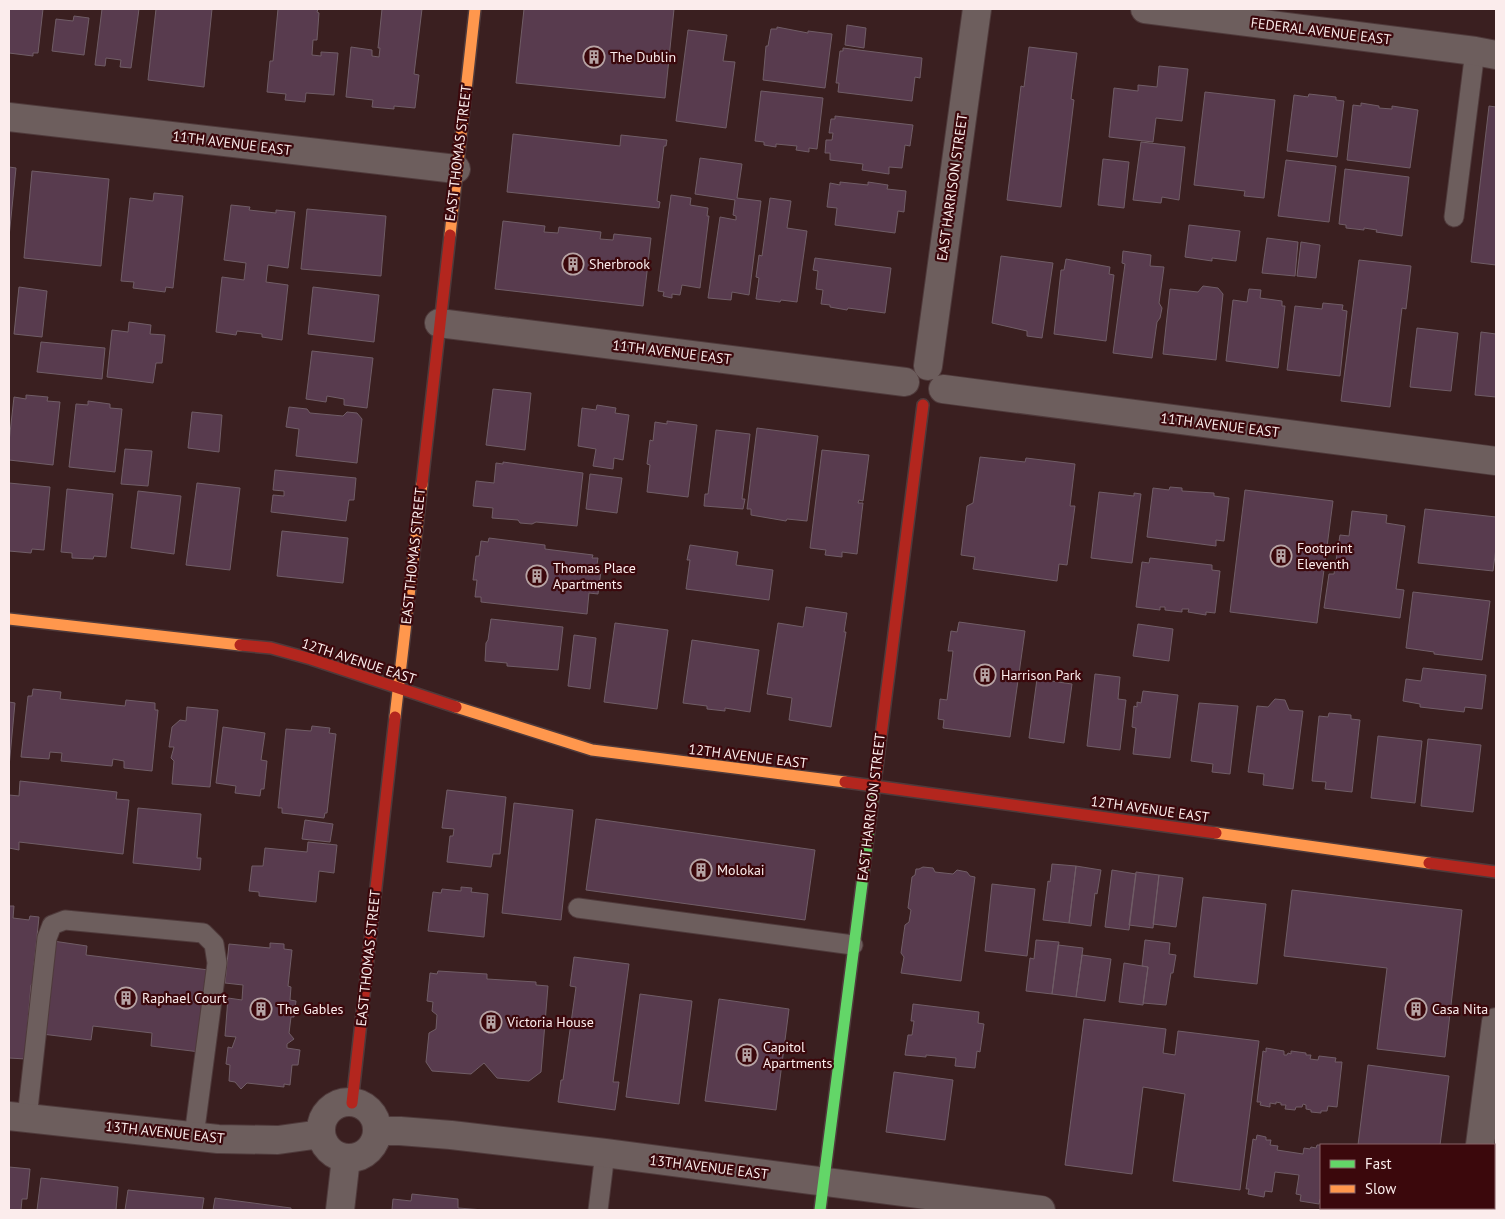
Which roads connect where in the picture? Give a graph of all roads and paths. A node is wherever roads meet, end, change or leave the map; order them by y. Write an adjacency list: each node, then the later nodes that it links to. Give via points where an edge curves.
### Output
1 (475, 9): 6 (street, EAST THOMAS STREET)
2 (977, 9): 9 (street, EAST HARRISON STREET)
3 (1145, 9): 4 (street, FEDERAL AVENUE EAST)
4 (1486, 53): 7 (lane)
5 (9, 117): 6 (street, 11TH AVENUE EAST)
6 (456, 169): 8 (street, EAST THOMAS STREET)
7 (1454, 217)
8 (439, 322): 10 (street, 11TH AVENUE EAST); 14 (street, EAST THOMAS STREET)
9 (928, 366): 10 (street, via 912,370); 11 (street, via 936,369 943,380)
10 (905, 382): 11 (street, via 909,398 914,402)
11 (933, 397): 12 (street, 11TH AVENUE EAST); 15 (street, EAST HARRISON STREET)
12 (1496, 460)
13 (9, 619): 14 (street, 12TH AVENUE EAST, via 271,648)
14 (398, 690): 15 (street, 12TH AVENUE EAST, via 592,750); 20 (street, EAST THOMAS STREET)
15 (874, 786): 16 (street, 12TH AVENUE EAST); 18 (street, EAST HARRISON STREET)
16 (1496, 872)
17 (578, 908): 18 (lane)
18 (853, 946): 28 (street, EAST HARRISON STREET)
19 (1496, 1022): 25 (street)
20 (352, 1103): 22 (street, via 370,1111); 23 (street, via 337,1105 330,1110 324,1117)
21 (18, 1117): 24 (street, 13TH AVENUE EAST); 24 (lane, via 47,938 52,925 65,920 203,932 214,944 217,963)
22 (377, 1131): 26 (street, 13TH AVENUE EAST, via 451,1135); 27 (street, via 371,1148 355,1158)
23 (321, 1134): 24 (street, 13TH AVENUE EAST, via 278,1140); 27 (street, via 329,1150)
24 (194, 1136)
25 (1480, 1144)
26 (605, 1153): 28 (street, 13TH AVENUE EAST); 30 (lane)
27 (346, 1158): 29 (street)
28 (824, 1181): 31 (street, EAST HARRISON STREET); 32 (street, 13TH AVENUE EAST)
29 (340, 1210)
30 (598, 1210)
31 (820, 1210)
32 (1041, 1210)

